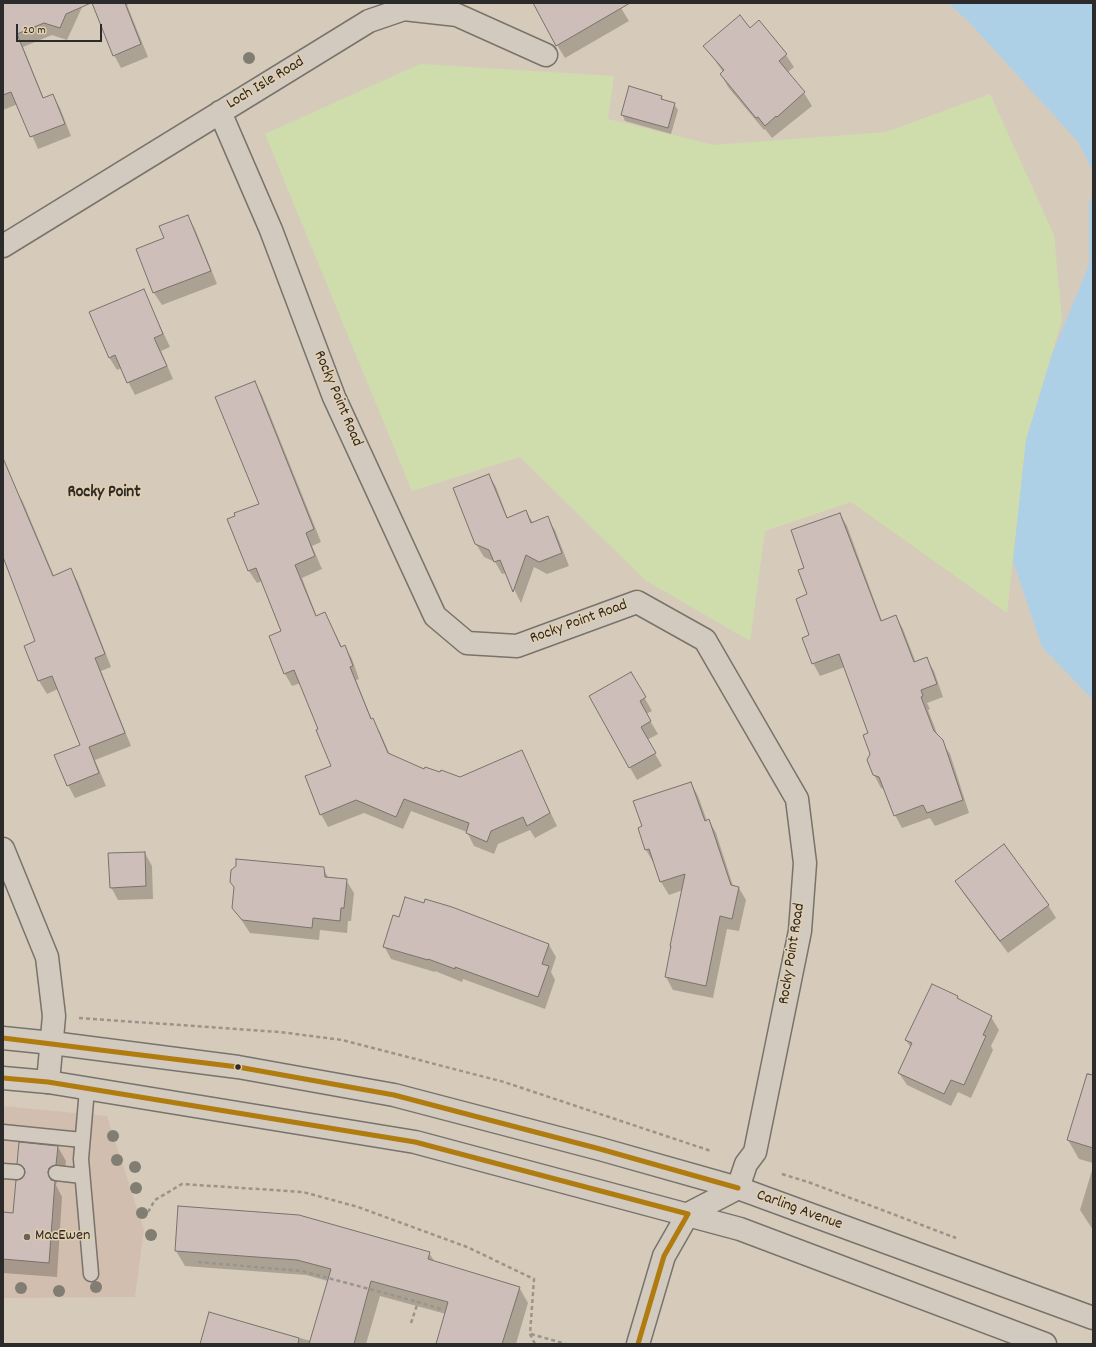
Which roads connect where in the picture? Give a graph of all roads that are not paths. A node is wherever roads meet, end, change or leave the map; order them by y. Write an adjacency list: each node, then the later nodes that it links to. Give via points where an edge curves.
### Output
1 (546, 55): 2 (street, Loch Isle Road, via 457,15 404,9 369,21)
2 (220, 112): 3 (street, Loch Isle Road); 14 (street, Rocky Point Road, via 272,230 334,397 435,616 467,643 517,646 637,602 705,640 797,799 806,863 800,931 754,1152 746,1164)
3 (3, 246)
4 (3, 849): 6 (street, via 46,957 54,1016)
5 (3, 1038): 6 (street, Carling Avenue)
6 (52, 1043): 8 (street); 14 (street, Carling Avenue, via 238,1067 394,1095)
7 (3, 1078): 8 (street)
8 (48, 1082): 9 (street)
9 (87, 1089): 11 (lane); 15 (street, via 415,1142)
10 (3, 1132): 11 (lane)
11 (82, 1140): 13 (lane)
12 (56, 1173): 13 (lane)
13 (82, 1176): 16 (lane)
14 (738, 1188): 15 (street); 17 (street, Carling Avenue)
15 (688, 1214): 18 (street, via 664,1256); 19 (street, via 740,1229)
16 (91, 1274)
17 (1093, 1318)
18 (638, 1344)
19 (1045, 1344)

